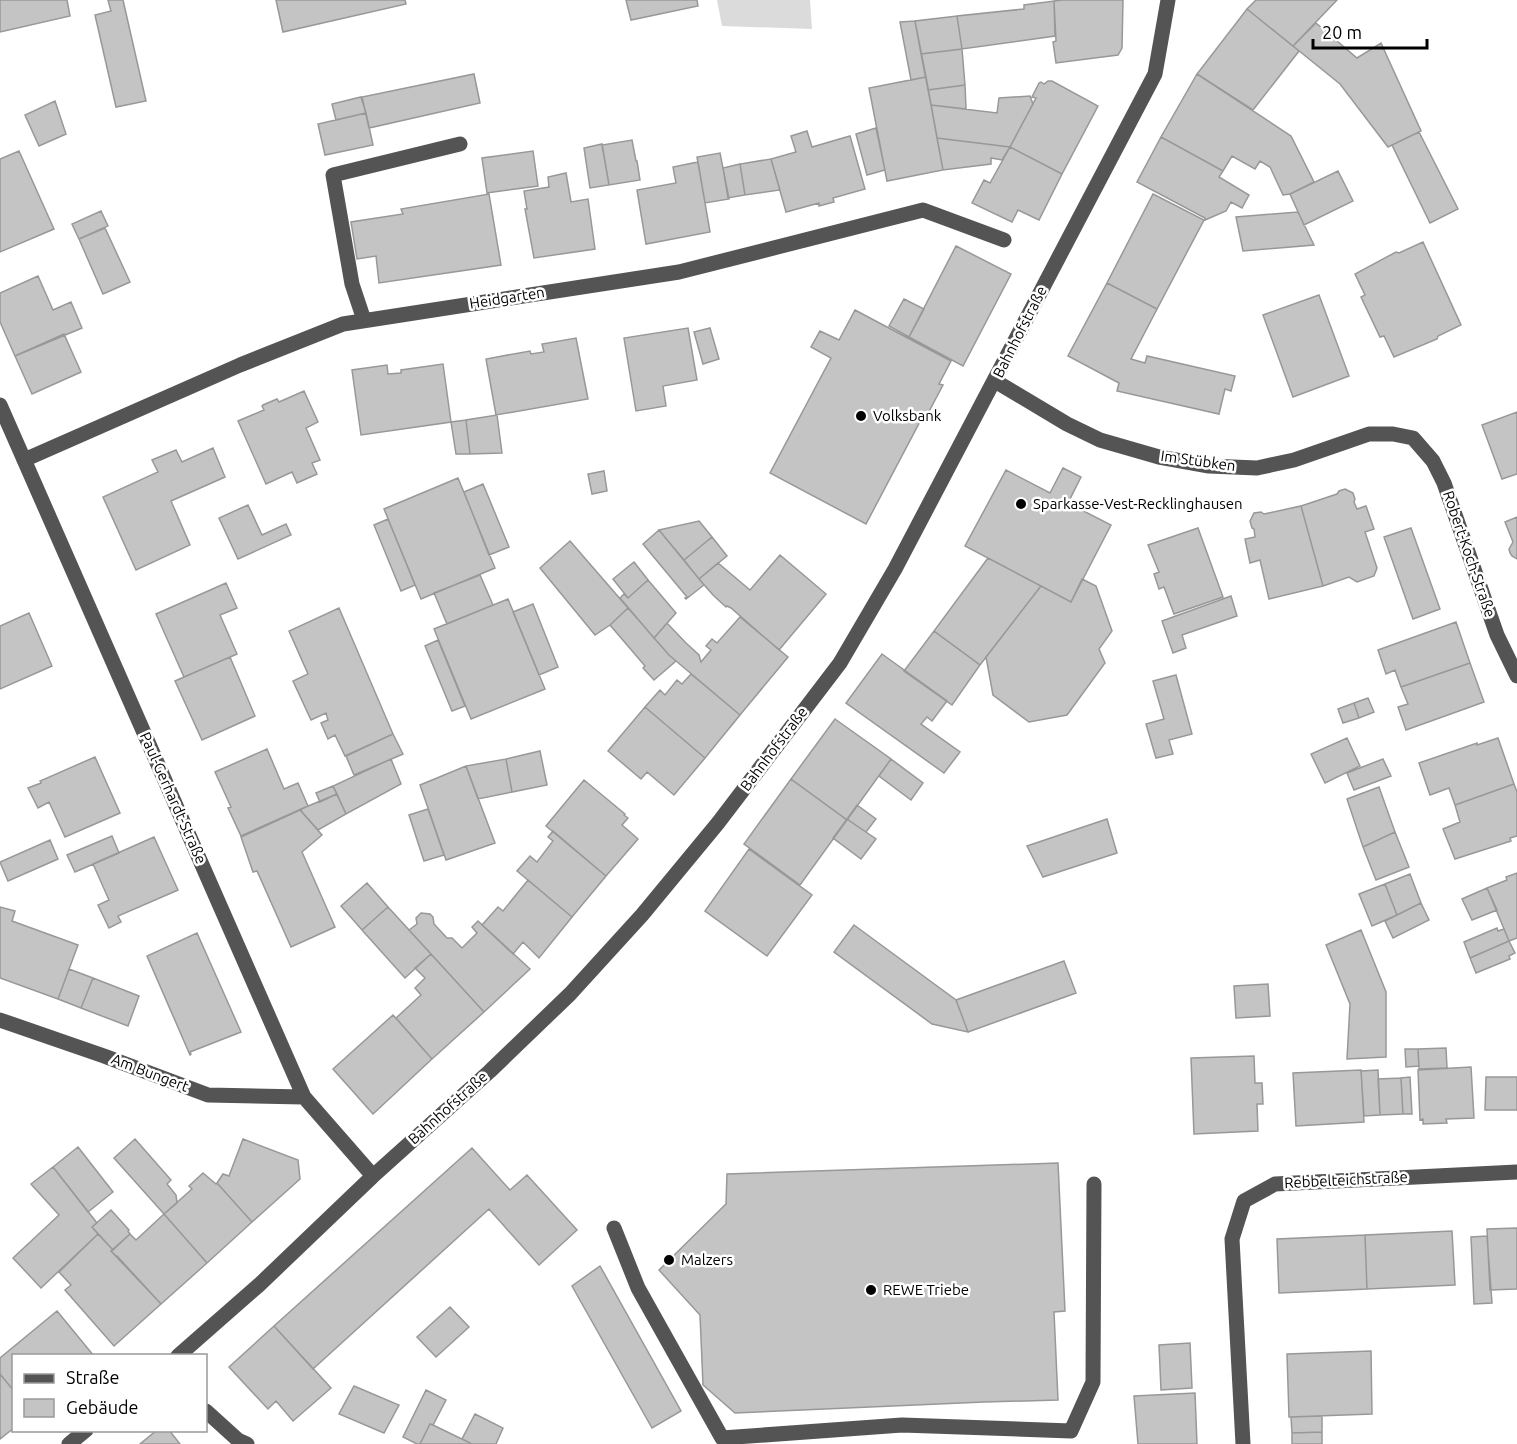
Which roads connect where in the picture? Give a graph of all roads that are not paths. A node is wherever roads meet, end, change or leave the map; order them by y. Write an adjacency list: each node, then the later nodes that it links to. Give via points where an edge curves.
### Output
1 (1168, 0): 5 (street, Bahnhofstraße, via 1155,74)
2 (460, 144): 4 (street, via 333,175 352,284)
3 (1004, 240): 4 (street, Heidgarten, via 923,210 679,272)
4 (364, 320): 8 (street, Heidgarten, via 343,324 240,365)
5 (995, 381): 7 (street, Im Stübken, via 1100,440 1209,466 1257,468 1294,460 1369,434); 13 (street, Bahnhofstraße, via 840,663 718,823 570,994)
6 (0, 405): 8 (street, Paul-Gerhardt-Straße)
7 (1413, 438): 9 (street, Robert-Koch-Straße, via 1433,461 1444,483 1497,635)
8 (24, 460): 11 (street, Paul-Gerhardt-Straße)
9 (1517, 676)
10 (0, 1020): 11 (street, Am Bungert, via 208,1095)
11 (304, 1097): 13 (street, Paul-Gerhardt-Straße)
12 (1517, 1172): 21 (street, Rebbelteichstraße, via 1275,1184 1244,1201 1232,1239)
13 (373, 1176): 16 (street, Bahnhofstraße)
14 (1094, 1184): 15 (street, via 1093,1382 1071,1431 902,1425 722,1438 638,1288)
15 (614, 1228)
16 (180, 1354)
17 (207, 1413): 20 (street)
18 (85, 1432): 19 (street)
19 (69, 1444)
20 (247, 1444)
21 (1243, 1444)

